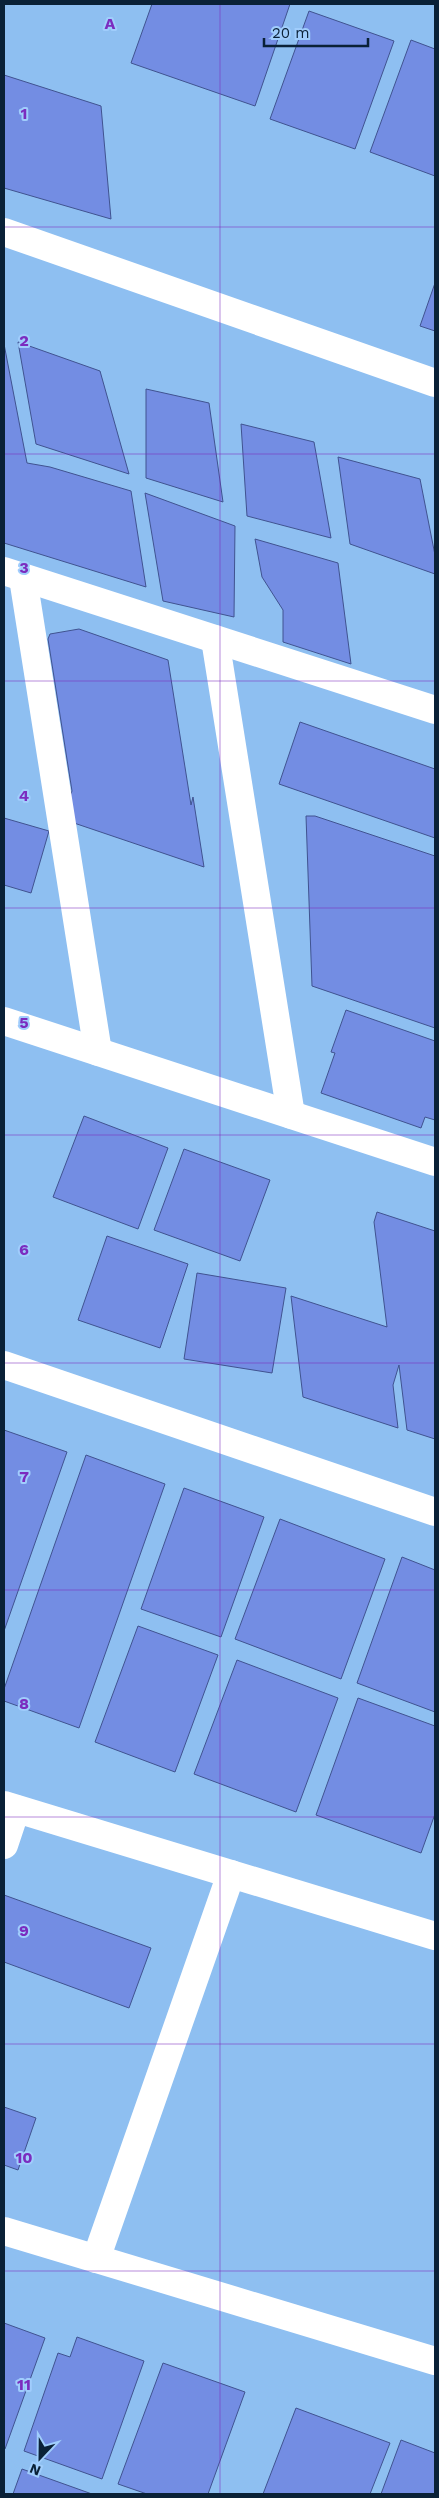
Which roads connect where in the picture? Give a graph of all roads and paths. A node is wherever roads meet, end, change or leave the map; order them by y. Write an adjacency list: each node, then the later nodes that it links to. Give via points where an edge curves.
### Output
1 (4, 232): 2 (street)
2 (435, 383)
3 (13, 574): 4 (street); 7 (street)
4 (215, 639): 5 (street); 8 (street)
5 (435, 710)
6 (4, 1021): 7 (street)
7 (98, 1052): 8 (street)
8 (291, 1115): 9 (street)
9 (435, 1162)
10 (4, 1365): 11 (street)
11 (435, 1512)
12 (10, 1807): 13 (street); 14 (street)
13 (4, 1845)
14 (231, 1874): 15 (street); 17 (street)
15 (435, 1936)
16 (4, 2231): 17 (street)
17 (96, 2259): 18 (street)
18 (435, 2361)

